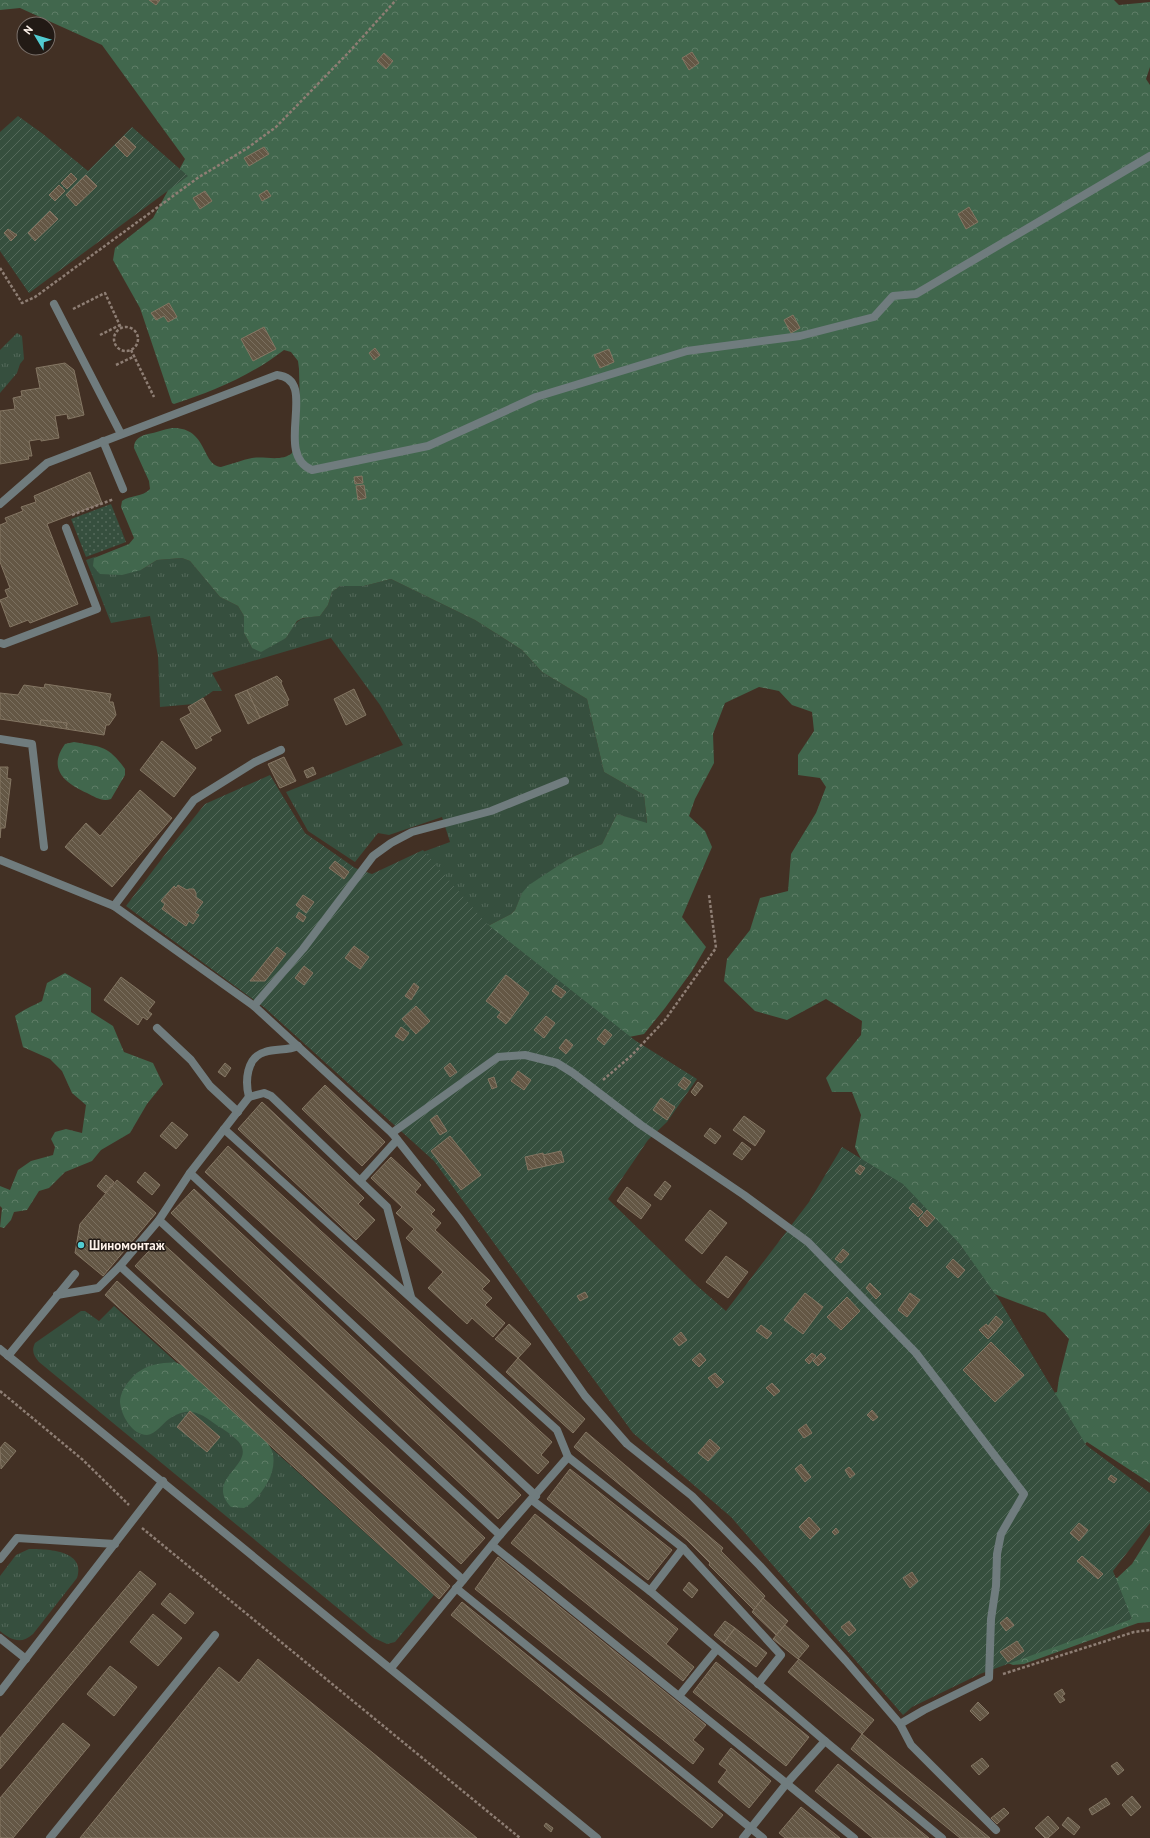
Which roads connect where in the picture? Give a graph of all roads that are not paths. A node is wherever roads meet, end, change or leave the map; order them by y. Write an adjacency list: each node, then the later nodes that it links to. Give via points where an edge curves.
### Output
1 (1150, 156): 3 (street, via 916,294 893,296 874,317 800,336 688,351 536,397 428,446 312,470 301,462 297,454 296,390 291,380 277,375)
2 (54, 304): 3 (street)
3 (121, 434): 4 (street)
4 (104, 441): 5 (street); 6 (street, via 47,463)
5 (123, 489)
6 (0, 504)
7 (66, 528): 8 (street, via 97,609 4,644)
8 (0, 643)
9 (0, 740): 12 (street, via 32,744)
10 (281, 750): 14 (street, via 256,762 194,800)
11 (566, 781): 15 (street, via 491,811 412,832 379,851 364,866 303,949)
12 (44, 847)
13 (0, 860): 14 (street)
14 (114, 906): 15 (street)
15 (254, 1006): 17 (street)
16 (157, 1028): 19 (street, via 190,1060 210,1086)
17 (298, 1046): 18 (street, via 290,1050 264,1052 252,1061 247,1073 246,1086); 21 (street)
18 (249, 1097): 19 (street); 23 (street, via 264,1093 270,1096)
19 (238, 1112): 20 (street)
20 (224, 1129): 22 (street); 28 (street)
21 (395, 1137): 23 (street); 50 (street, via 460,1219 585,1396 627,1444 703,1507 820,1632); 50 (street, via 498,1057 525,1055 557,1063 808,1242 916,1354 1024,1494 1001,1534 997,1554 989,1678)
22 (190, 1172): 24 (street); 33 (street)
23 (360, 1181): 28 (street, via 387,1207)
24 (159, 1220): 25 (street); 34 (street)
25 (120, 1266): 27 (street, via 98,1288); 39 (street)
26 (75, 1274): 27 (street)
27 (58, 1295): 30 (street)
28 (411, 1298): 31 (street, via 557,1430)
29 (0, 1349): 30 (street)
30 (8, 1356): 32 (street)
31 (568, 1457): 33 (street); 37 (street)
32 (163, 1481): 35 (street); 46 (street)
33 (534, 1498): 34 (street); 41 (street)
34 (500, 1535): 36 (street)
35 (115, 1544): 38 (street, via 17,1538); 45 (street)
36 (492, 1545): 39 (street); 49 (street)
37 (683, 1548): 41 (street); 47 (street, via 781,1655)
38 (0, 1559)
39 (463, 1580): 40 (street)
40 (456, 1588): 46 (street); 53 (street)
41 (650, 1591): 44 (street)
42 (215, 1635): 55 (street)
43 (0, 1638): 45 (street)
44 (717, 1649): 47 (street); 49 (street)
45 (26, 1659): 48 (street)
46 (391, 1668): 56 (street)
47 (758, 1684): 51 (street)
48 (0, 1692)
49 (679, 1696): 52 (street)
50 (900, 1724): 54 (street, via 911,1745)
51 (825, 1741): 52 (street); 60 (street)
52 (787, 1783): 53 (street); 59 (street)
53 (752, 1828): 57 (street); 58 (street)
54 (996, 1830)
55 (50, 1838)
56 (597, 1838)
57 (743, 1838)
58 (763, 1838)
59 (854, 1838)
60 (942, 1838)

